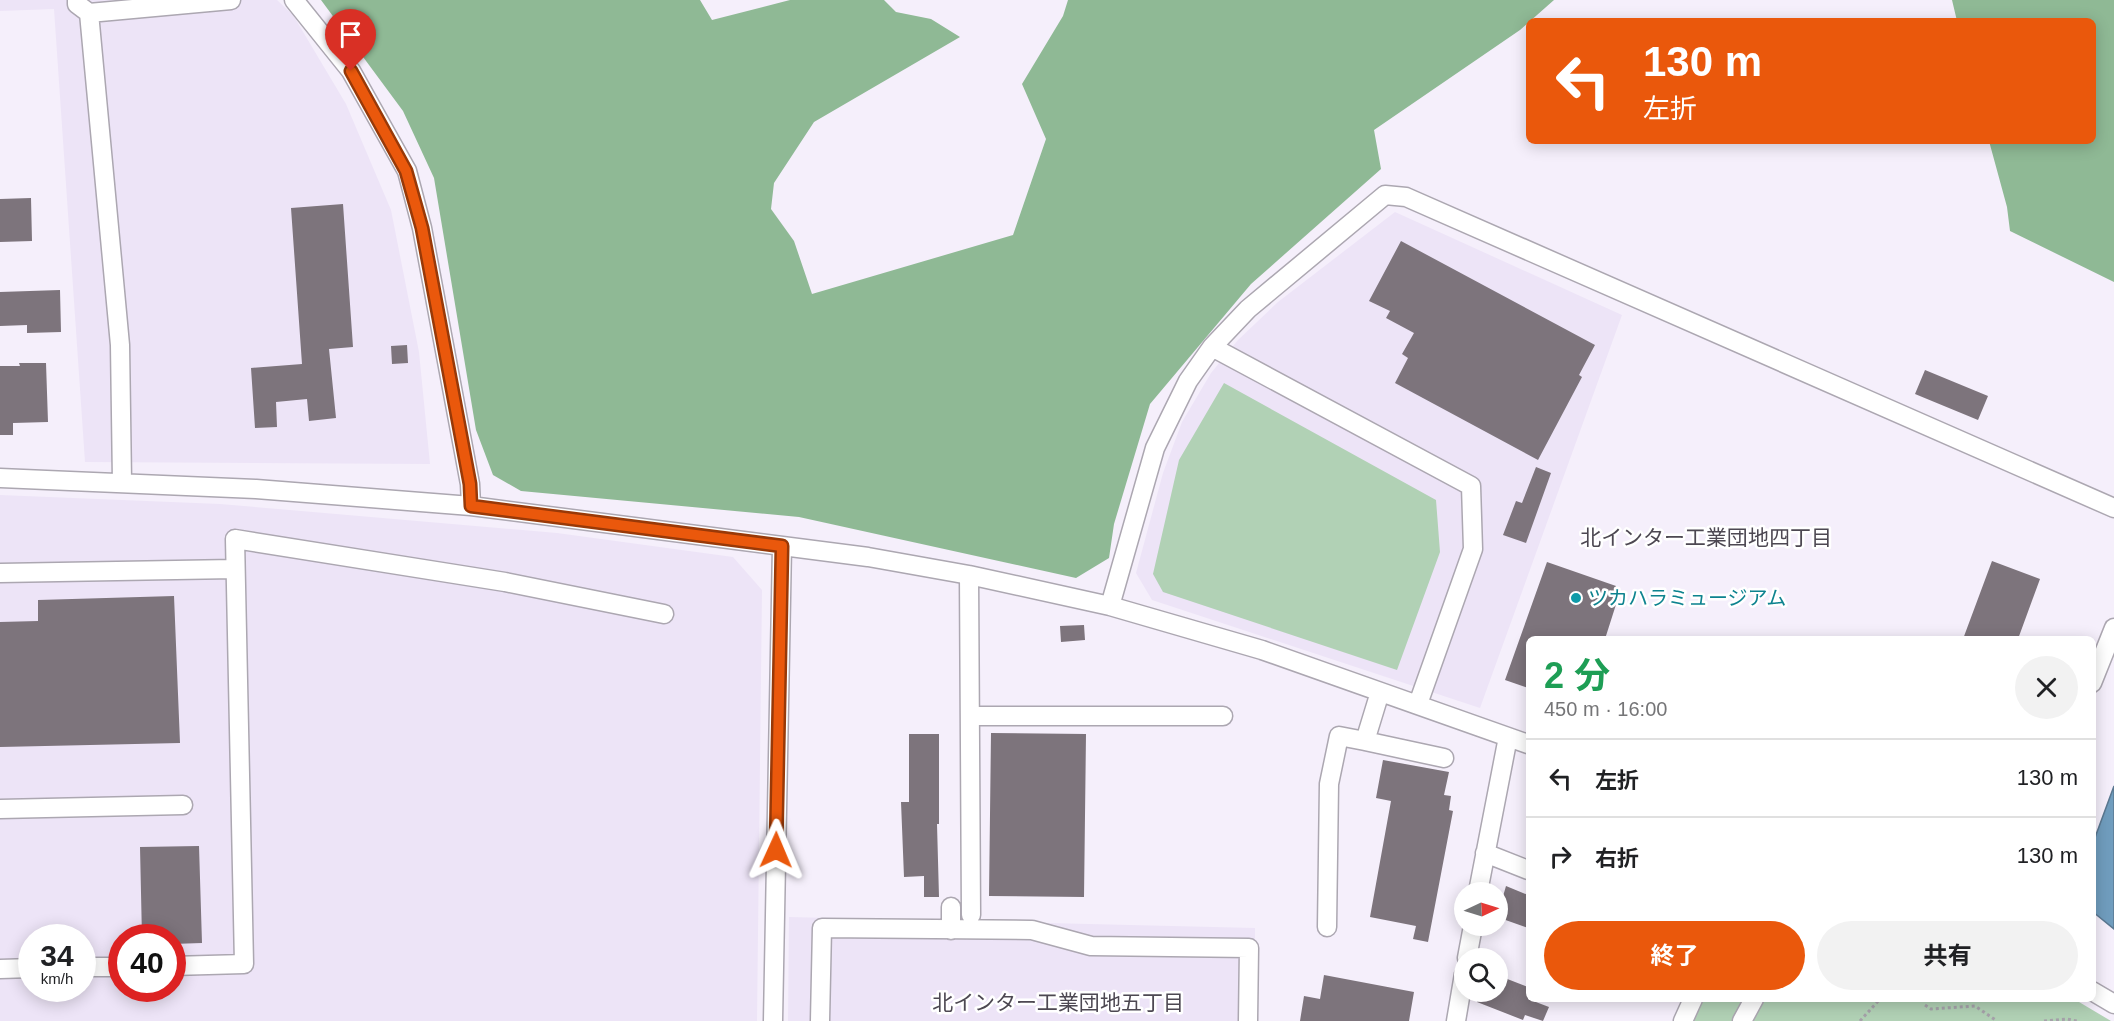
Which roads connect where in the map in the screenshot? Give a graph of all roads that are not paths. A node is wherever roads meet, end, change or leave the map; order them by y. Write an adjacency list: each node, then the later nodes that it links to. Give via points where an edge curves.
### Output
1 (231, 0): 3 (street)
2 (294, 0): 7 (street, via 351,71 406,171 424,239)
3 (83, 7): 6 (street, via 120,345)
4 (1212, 347): 8 (street, via 1248,309 1385,195 1406,197); 13 (street, via 1188,381 1155,448); 18 (street, via 1471,486 1473,549)
5 (0, 478): 6 (street)
6 (122, 482): 7 (street)
7 (471, 506): 9 (street)
8 (2114, 508)
9 (782, 546): 12 (street); 42 (street)
10 (234, 569): 11 (street); 14 (street, via 235,539 505,582); 34 (street, via 244,964)
11 (0, 573)
12 (969, 575): 13 (street); 19 (street)
13 (1110, 606): 17 (street, via 1262,650)
14 (664, 615)
15 (2114, 628): 16 (street)
16 (2096, 673)
17 (1380, 692): 18 (street); 22 (street)
18 (1419, 705): 21 (street)
19 (970, 716): 20 (street); 31 (street)
20 (1223, 716)
21 (1508, 737): 23 (street); 27 (street)
22 (1365, 741): 24 (street); 32 (street, via 1339,736 1329,784)
23 (1526, 743)
24 (1444, 758)
25 (183, 805): 26 (street)
26 (0, 809)
27 (1485, 853): 28 (street); 29 (street)
28 (1526, 869)
29 (1480, 882)
30 (951, 907): 33 (street)
31 (971, 915)
32 (1327, 927)
33 (951, 930): 43 (street, via 822,928); 44 (street, via 1032,930 1091,946 1249,948)
34 (186, 966)
35 (0, 969): 36 (street)
36 (18, 969)
37 (2096, 994): 41 (street)
38 (1459, 1002): 45 (street)
39 (1692, 1002): 46 (street)
40 (1752, 1002): 47 (street)
41 (2114, 1004)
42 (773, 1021)
43 (820, 1021)
44 (1248, 1021)
45 (1456, 1021)
46 (1683, 1021)
47 (1742, 1021)

